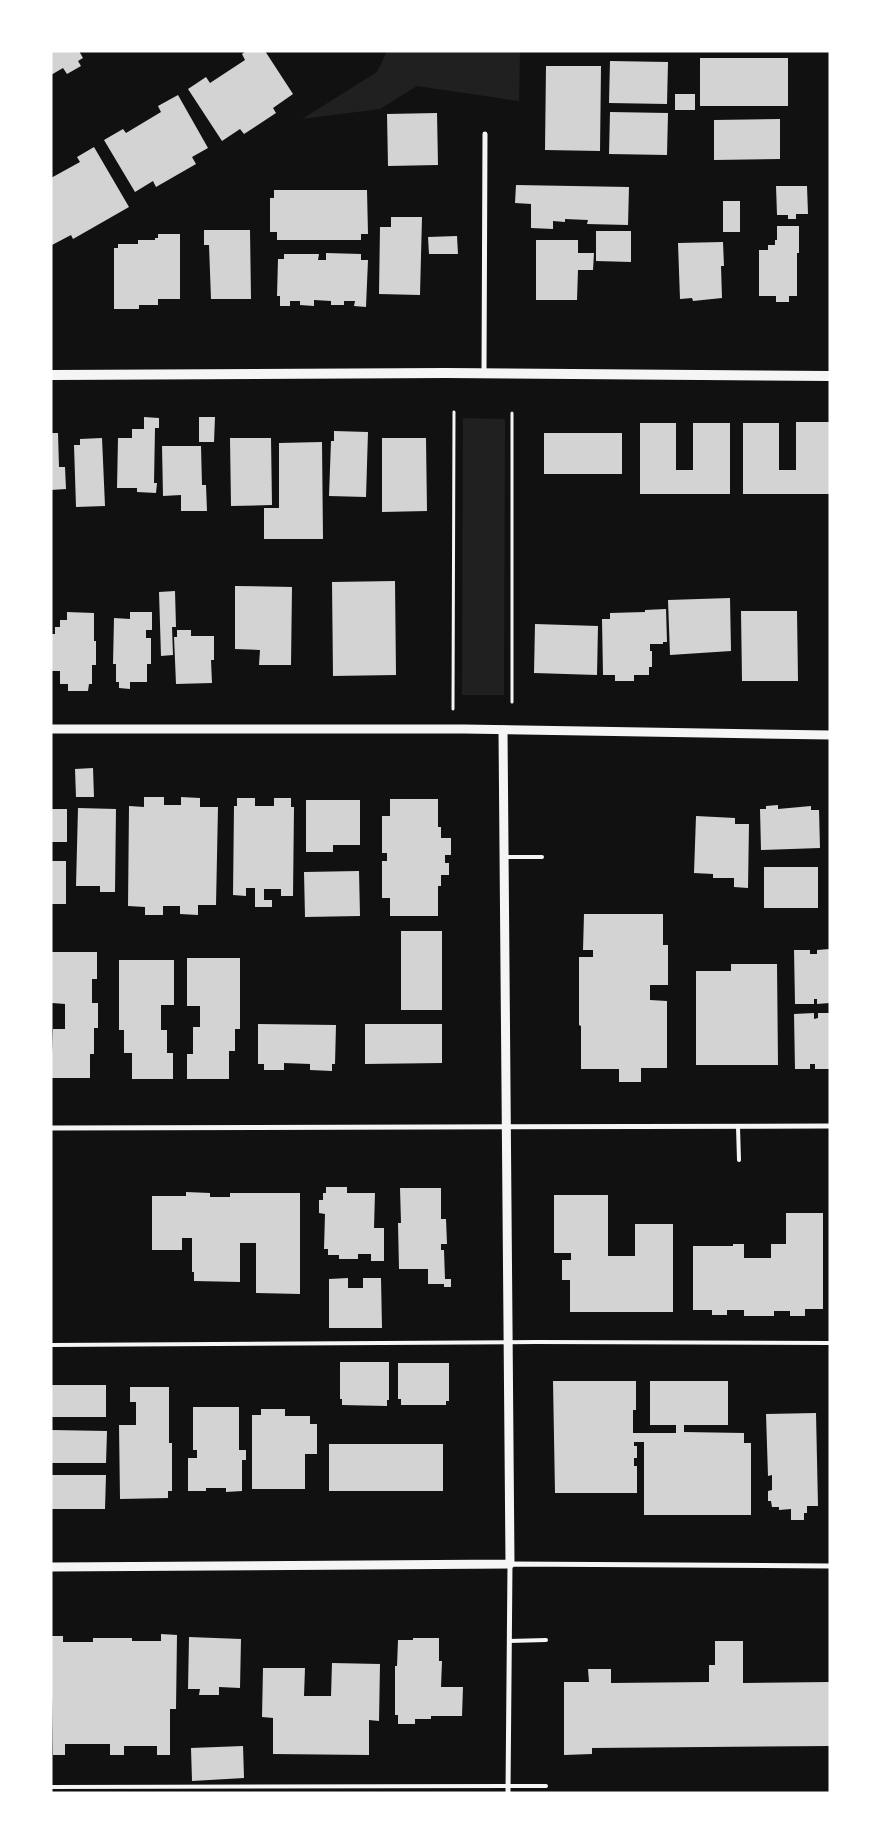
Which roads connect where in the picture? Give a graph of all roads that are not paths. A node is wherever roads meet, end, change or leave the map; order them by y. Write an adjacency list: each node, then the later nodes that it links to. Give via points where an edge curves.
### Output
1 (485, 134): 2 (street)
2 (484, 373): 3 (main road); 4 (main road)
3 (51, 375)
4 (830, 376)
5 (51, 728): 6 (street)
6 (503, 730): 7 (street); 8 (street)
7 (830, 735)
8 (504, 857): 9 (lane); 11 (street)
9 (542, 857)
10 (830, 1126): 12 (street)
11 (506, 1127): 12 (street); 13 (street); 15 (street)
12 (738, 1127): 14 (lane)
13 (51, 1128)
14 (739, 1160)
15 (508, 1342): 16 (lane); 17 (lane); 18 (street)
16 (830, 1343)
17 (51, 1345)
18 (510, 1564): 19 (street); 20 (street); 22 (street)
19 (830, 1566)
20 (51, 1567)
21 (546, 1640): 22 (lane)
22 (508, 1641): 23 (street)
23 (508, 1786): 24 (lane); 25 (lane); 26 (street)
24 (546, 1786)
25 (51, 1787)
26 (508, 1793)

